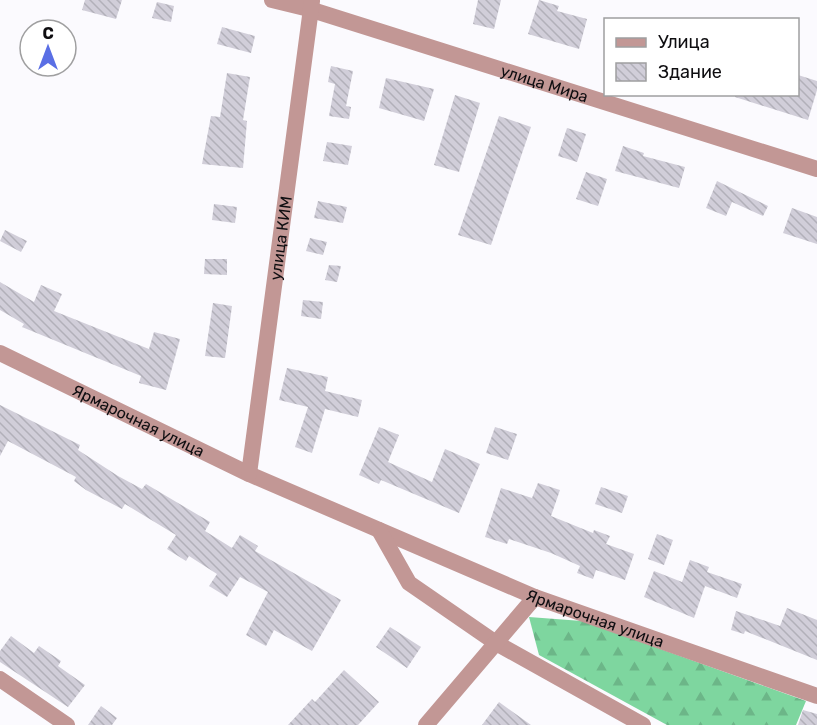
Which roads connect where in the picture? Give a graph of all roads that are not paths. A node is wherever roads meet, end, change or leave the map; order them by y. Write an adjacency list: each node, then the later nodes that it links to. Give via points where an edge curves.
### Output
1 (272, 0): 2 (street, улица Мира)
2 (311, 5): 3 (street, улица Мира); 5 (street, улица КИМ)
3 (817, 169)
4 (0, 353): 5 (street, Ярмарочная улица)
5 (249, 474): 6 (street, Ярмарочная улица)
6 (379, 530): 7 (street, Ярмарочная улица); 8 (street, via 409,583)
7 (535, 597): 8 (street); 10 (street, Ярмарочная улица)
8 (496, 643): 12 (street); 13 (street)
9 (0, 679): 11 (street)
10 (817, 696)
11 (67, 725)
12 (426, 725)
13 (644, 725)

